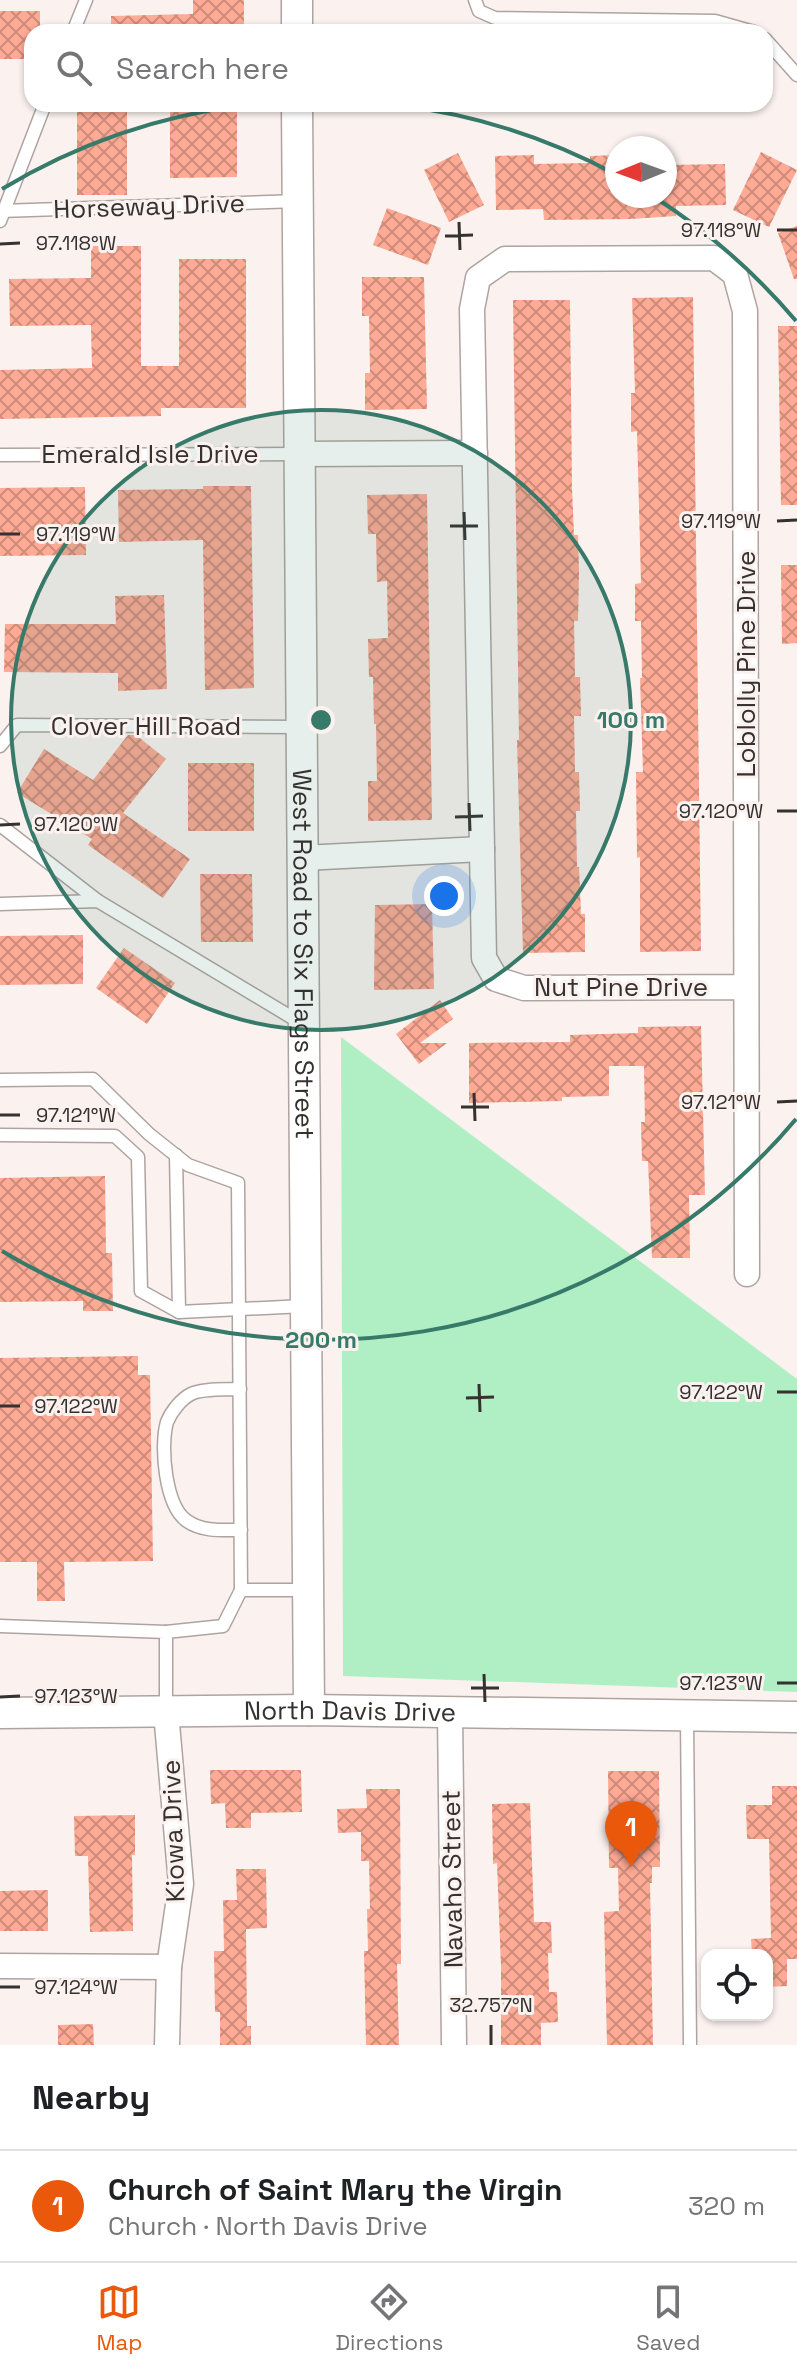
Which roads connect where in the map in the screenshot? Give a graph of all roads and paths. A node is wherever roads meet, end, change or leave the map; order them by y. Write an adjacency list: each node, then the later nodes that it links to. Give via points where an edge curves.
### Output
1 (86, 0): 4 (lane)
2 (297, 0): 5 (street)
3 (475, 0): 6 (lane, via 479,11 495,18)
4 (76, 24)
5 (297, 24)
6 (726, 24)
7 (773, 48): 8 (lane)
8 (797, 75)
9 (42, 112): 12 (lane)
10 (297, 112): 11 (street, West Road to Six Flags Street)
11 (298, 201): 12 (lane, Horseway Drive); 14 (street, West Road to Six Flags Street)
12 (1, 214)
13 (475, 453): 14 (street); 19 (street); 23 (street, Loblolly Pine Drive, via 472,309 478,278 505,259 714,258 735,274 745,311)
14 (300, 454): 15 (lane, Emerald Isle Drive); 16 (street, West Road to Six Flags Street)
15 (0, 455)
16 (302, 727): 17 (lane, Clover Hill Road, via 17,725); 20 (street, West Road to Six Flags Street)
17 (0, 746)
18 (0, 825): 21 (lane)
19 (482, 849): 20 (street); 23 (street, Nut Pine Drive, via 484,958 496,979 524,988)
20 (303, 858): 24 (street, West Road to Six Flags Street)
21 (98, 901): 22 (lane); 24 (lane)
22 (0, 904)
23 (746, 987): 28 (street, Loblolly Pine Drive)
24 (304, 1024): 29 (street, West Road to Six Flags Street)
25 (0, 1080): 27 (lane, via 93,1079)
26 (0, 1135): 31 (lane, via 115,1136 138,1157 141,1291)
27 (176, 1155): 30 (lane, via 188,1165 238,1183); 31 (lane)
28 (747, 1274)
29 (306, 1306): 30 (lane); 35 (street, West Road to Six Flags Street)
30 (240, 1309): 31 (lane); 32 (lane)
31 (179, 1312)
32 (240, 1389): 33 (lane); 33 (lane, via 192,1393 167,1423 166,1453 168,1492 185,1520 202,1529)
33 (241, 1530): 34 (lane)
34 (241, 1590): 35 (lane); 37 (lane, via 223,1626)
35 (308, 1590): 38 (street, West Road to Six Flags Street)
36 (0, 1626): 37 (lane)
37 (166, 1632): 39 (lane)
38 (309, 1710): 39 (street, North Davis Drive); 41 (street, North Davis Drive)
39 (166, 1712): 40 (street, North Davis Drive); 45 (street, Kiowa Drive, via 181,1884)
40 (0, 1713)
41 (450, 1714): 42 (street, North Davis Drive); 47 (street, Navaho Street)
42 (687, 1716): 43 (street, North Davis Drive); 48 (lane)
43 (797, 1717)
44 (0, 1966): 45 (street)
45 (169, 1967): 46 (street, Kiowa Drive)
46 (167, 2045)
47 (454, 2045)
48 (690, 2045)

